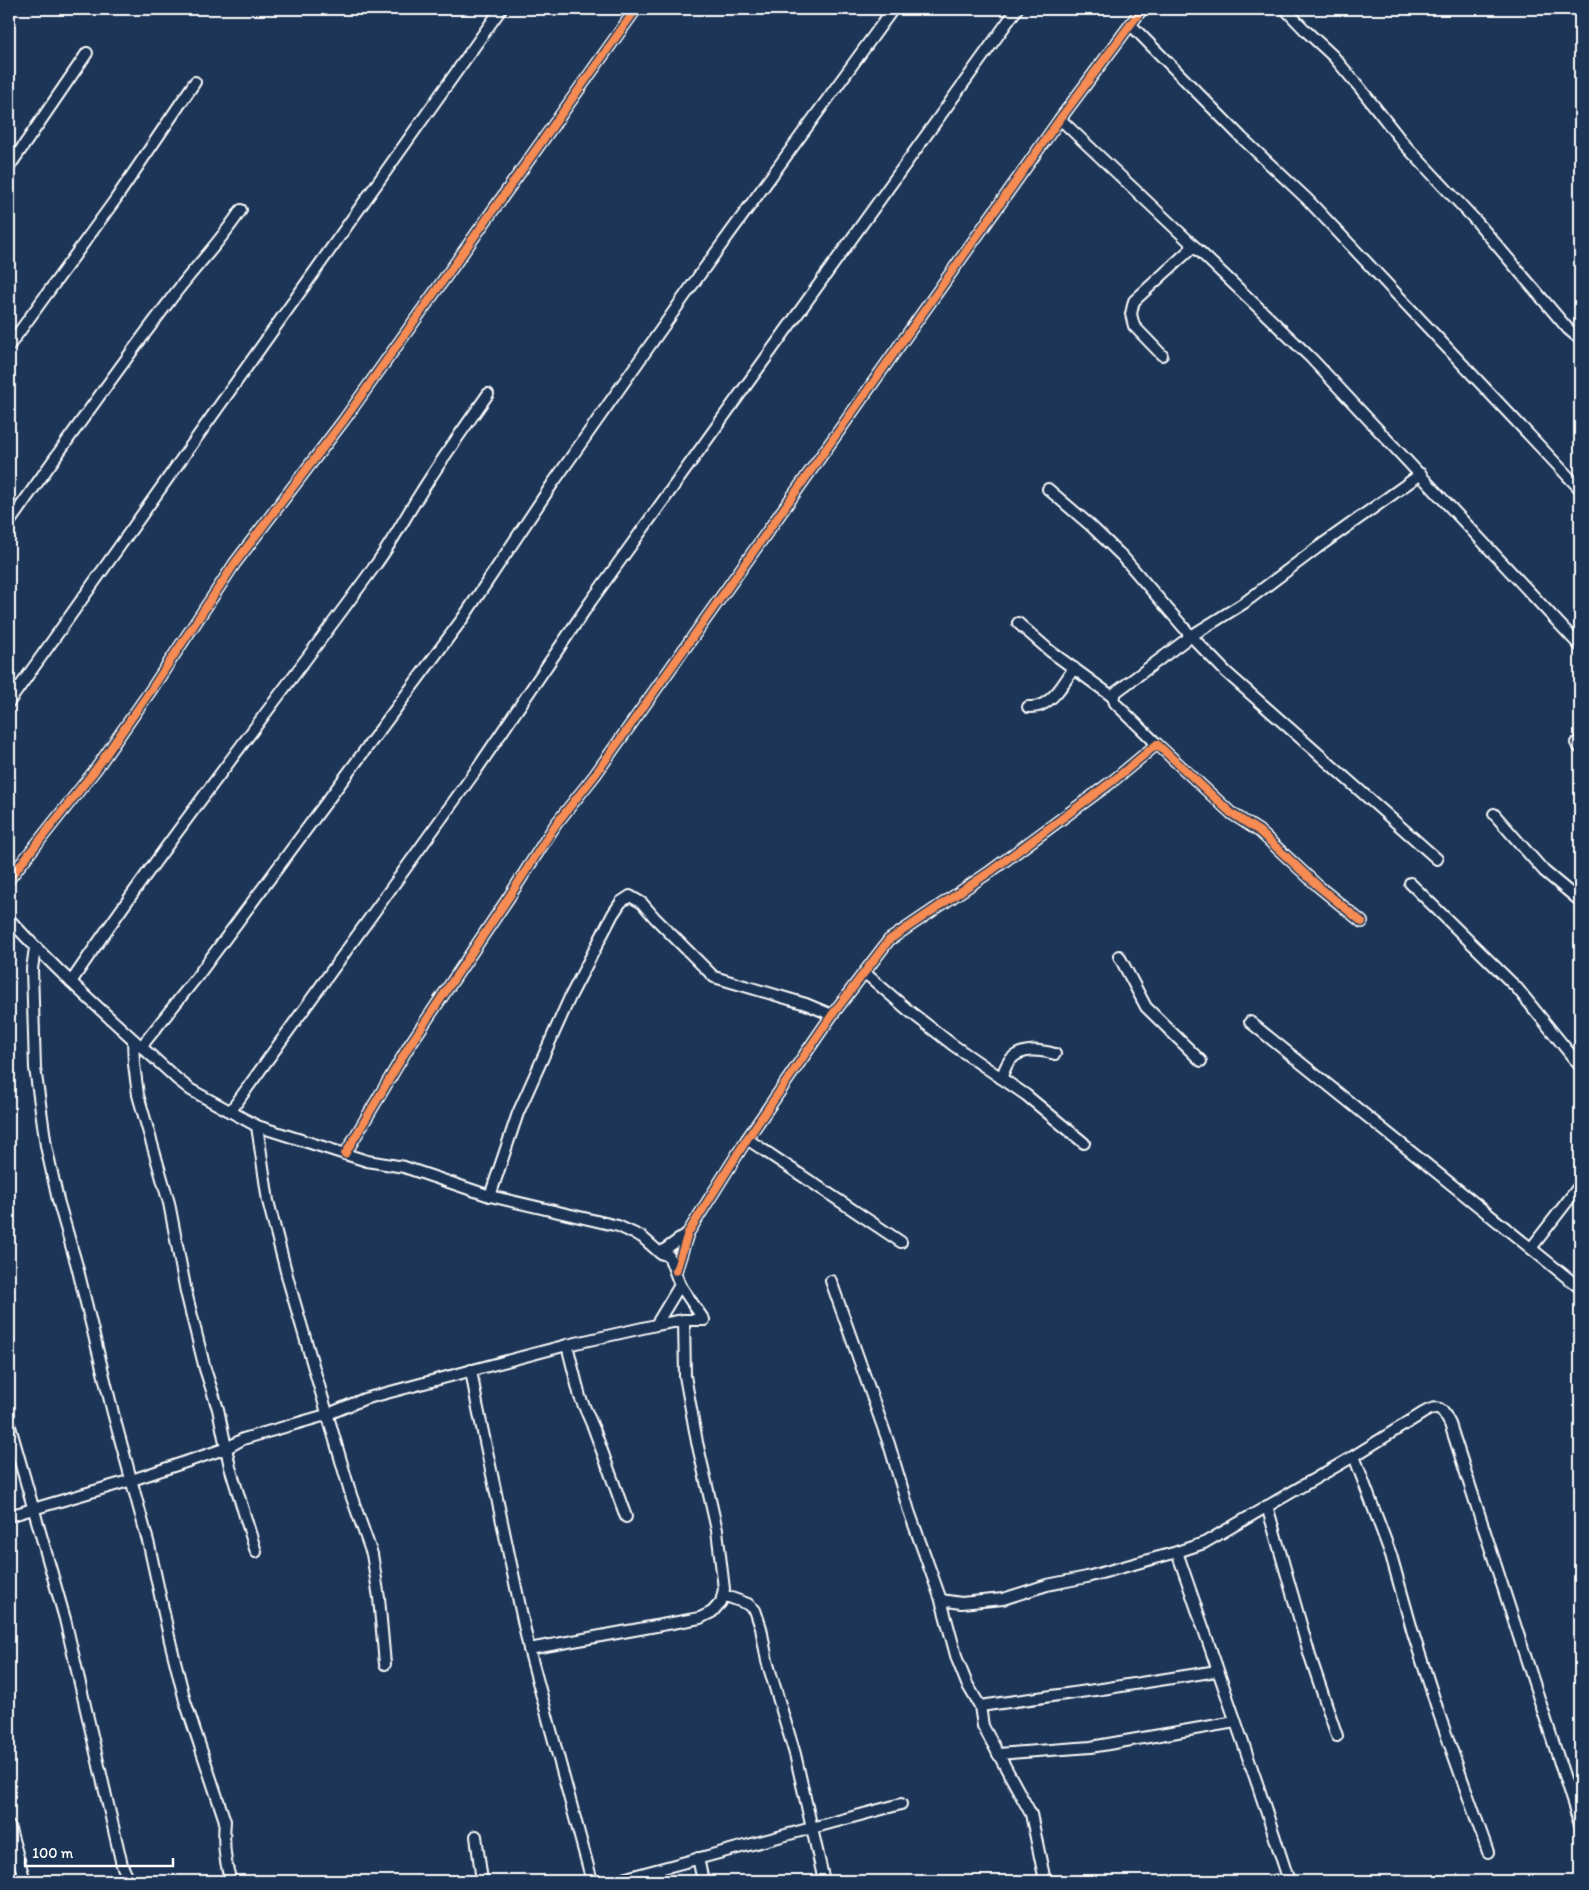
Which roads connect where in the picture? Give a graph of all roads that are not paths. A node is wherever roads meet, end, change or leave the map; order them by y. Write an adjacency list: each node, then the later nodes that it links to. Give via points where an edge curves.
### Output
1 (501, 9): 27 (street)
2 (636, 9): 32 (street, via 344,420 235,563 96,768)
3 (893, 9): 43 (street, via 687,292 463,618 196,978)
4 (1017, 9): 48 (street)
5 (1142, 9): 7 (street)
6 (1286, 9): 14 (street, via 1333,56 1404,144)
7 (1131, 25): 10 (street); 20 (street, via 1307,199)
8 (88, 53): 11 (street)
9 (194, 82): 15 (street, via 115,200)
10 (1060, 119): 13 (street); 52 (street, via 556,824 409,1046)
11 (9, 167)
12 (241, 210): 21 (street, via 229,229 183,282)
13 (1194, 246): 16 (street, via 1134,301 1131,314 1134,326); 18 (street, via 1311,358)
14 (1580, 339)
15 (9, 346)
16 (1162, 356)
17 (488, 394): 40 (street, via 375,566 184,820)
18 (1422, 474): 23 (street, via 1244,603); 24 (street)
19 (1048, 489): 23 (street, via 1123,557)
20 (1580, 489)
21 (9, 523)
22 (1018, 623): 25 (street)
23 (1191, 636): 26 (street, via 1128,682); 31 (street, via 1226,672)
24 (1580, 646)
25 (1074, 668): 26 (street); 28 (street, via 1042,705)
26 (1113, 697): 29 (street, via 1115,703)
27 (9, 702)
28 (1028, 707)
29 (1156, 744): 36 (street, via 1231,813 1259,832); 39 (street, via 1114,780 991,871 889,940)
30 (1494, 814): 34 (street, via 1544,871)
31 (1437, 858)
32 (9, 879)
33 (1410, 883): 46 (street, via 1518,988)
34 (1580, 901)
35 (9, 919): 37 (street)
36 (1362, 922)
37 (35, 948): 40 (street); 71 (street, via 32,969 35,1068 46,1146)
38 (1119, 956): 45 (street, via 1146,1007)
39 (865, 973): 41 (street); 47 (street, via 916,1016)
40 (71, 982): 43 (street)
41 (832, 1015): 50 (street); 54 (street, via 806,1004 714,978 642,903 630,896 613,914 570,997 518,1113)
42 (1250, 1022): 57 (street)
43 (137, 1043): 48 (street, via 176,1079); 69 (street, via 134,1064 138,1095 168,1203 186,1292)
44 (1055, 1054): 47 (street, via 1041,1050 1020,1053 1010,1060)
45 (1201, 1061)
46 (1580, 1066)
47 (1001, 1078): 51 (street)
48 (230, 1112): 49 (street)
49 (256, 1126): 52 (street); 67 (street, via 268,1201)
50 (746, 1139): 55 (street); 56 (street)
51 (1084, 1142)
52 (345, 1154): 54 (street, via 404,1167)
53 (1580, 1185): 57 (street)
54 (490, 1196): 58 (street, via 618,1226 642,1238)
55 (688, 1233): 58 (street); 59 (street)
56 (902, 1242)
57 (1532, 1248): 62 (street)
58 (660, 1253): 59 (street, via 670,1256)
59 (676, 1271): 61 (street)
60 (831, 1281): 79 (street)
61 (680, 1285): 63 (street, via 704,1320); 64 (street)
62 (1580, 1288)
63 (684, 1320): 64 (street); 78 (street, via 685,1376 717,1530)
64 (656, 1325): 65 (street)
65 (567, 1345): 66 (street); 75 (street, via 580,1398)
66 (471, 1370): 67 (street, via 364,1399); 80 (street)
67 (326, 1415): 69 (street, via 243,1439); 81 (street, via 372,1554 380,1598)
68 (9, 1423): 73 (street)
69 (227, 1448): 71 (street); 76 (street)
70 (1354, 1456): 72 (street); 89 (street, via 1432,1408 1444,1412); 92 (street, via 1391,1555 1439,1714)
71 (132, 1480): 73 (street); 96 (street, via 186,1701 225,1821 223,1841)
72 (1267, 1506): 77 (street, via 1204,1542); 85 (street, via 1310,1656)
73 (34, 1507): 74 (street); 95 (street, via 84,1696 122,1865)
74 (9, 1516)
75 (626, 1517)
76 (256, 1552)
77 (1177, 1552): 79 (street, via 1002,1599 961,1603); 82 (street)
78 (723, 1595): 80 (street, via 712,1612 700,1618); 90 (street, via 755,1610)
79 (941, 1600): 83 (street, via 957,1659)
80 (529, 1649): 98 (street)
81 (385, 1664)
82 (1217, 1671): 83 (street); 84 (street)
83 (980, 1706): 86 (street, via 983,1726)
84 (1235, 1722): 86 (street, via 1092,1747); 103 (street)
85 (1337, 1736)
86 (998, 1754): 102 (street, via 1031,1814)
87 (901, 1804): 90 (street)
88 (9, 1826): 94 (street)
89 (1580, 1826)
90 (812, 1827): 93 (street); 101 (street)
91 (476, 1836): 97 (street)
92 (1488, 1852)
93 (698, 1858): 99 (street); 100 (street)
94 (25, 1881)
95 (129, 1881)
96 (231, 1881)
97 (482, 1881)
98 (592, 1881)
99 (615, 1881)
100 (703, 1881)
101 (824, 1881)
102 (1045, 1881)
103 (1288, 1881)

